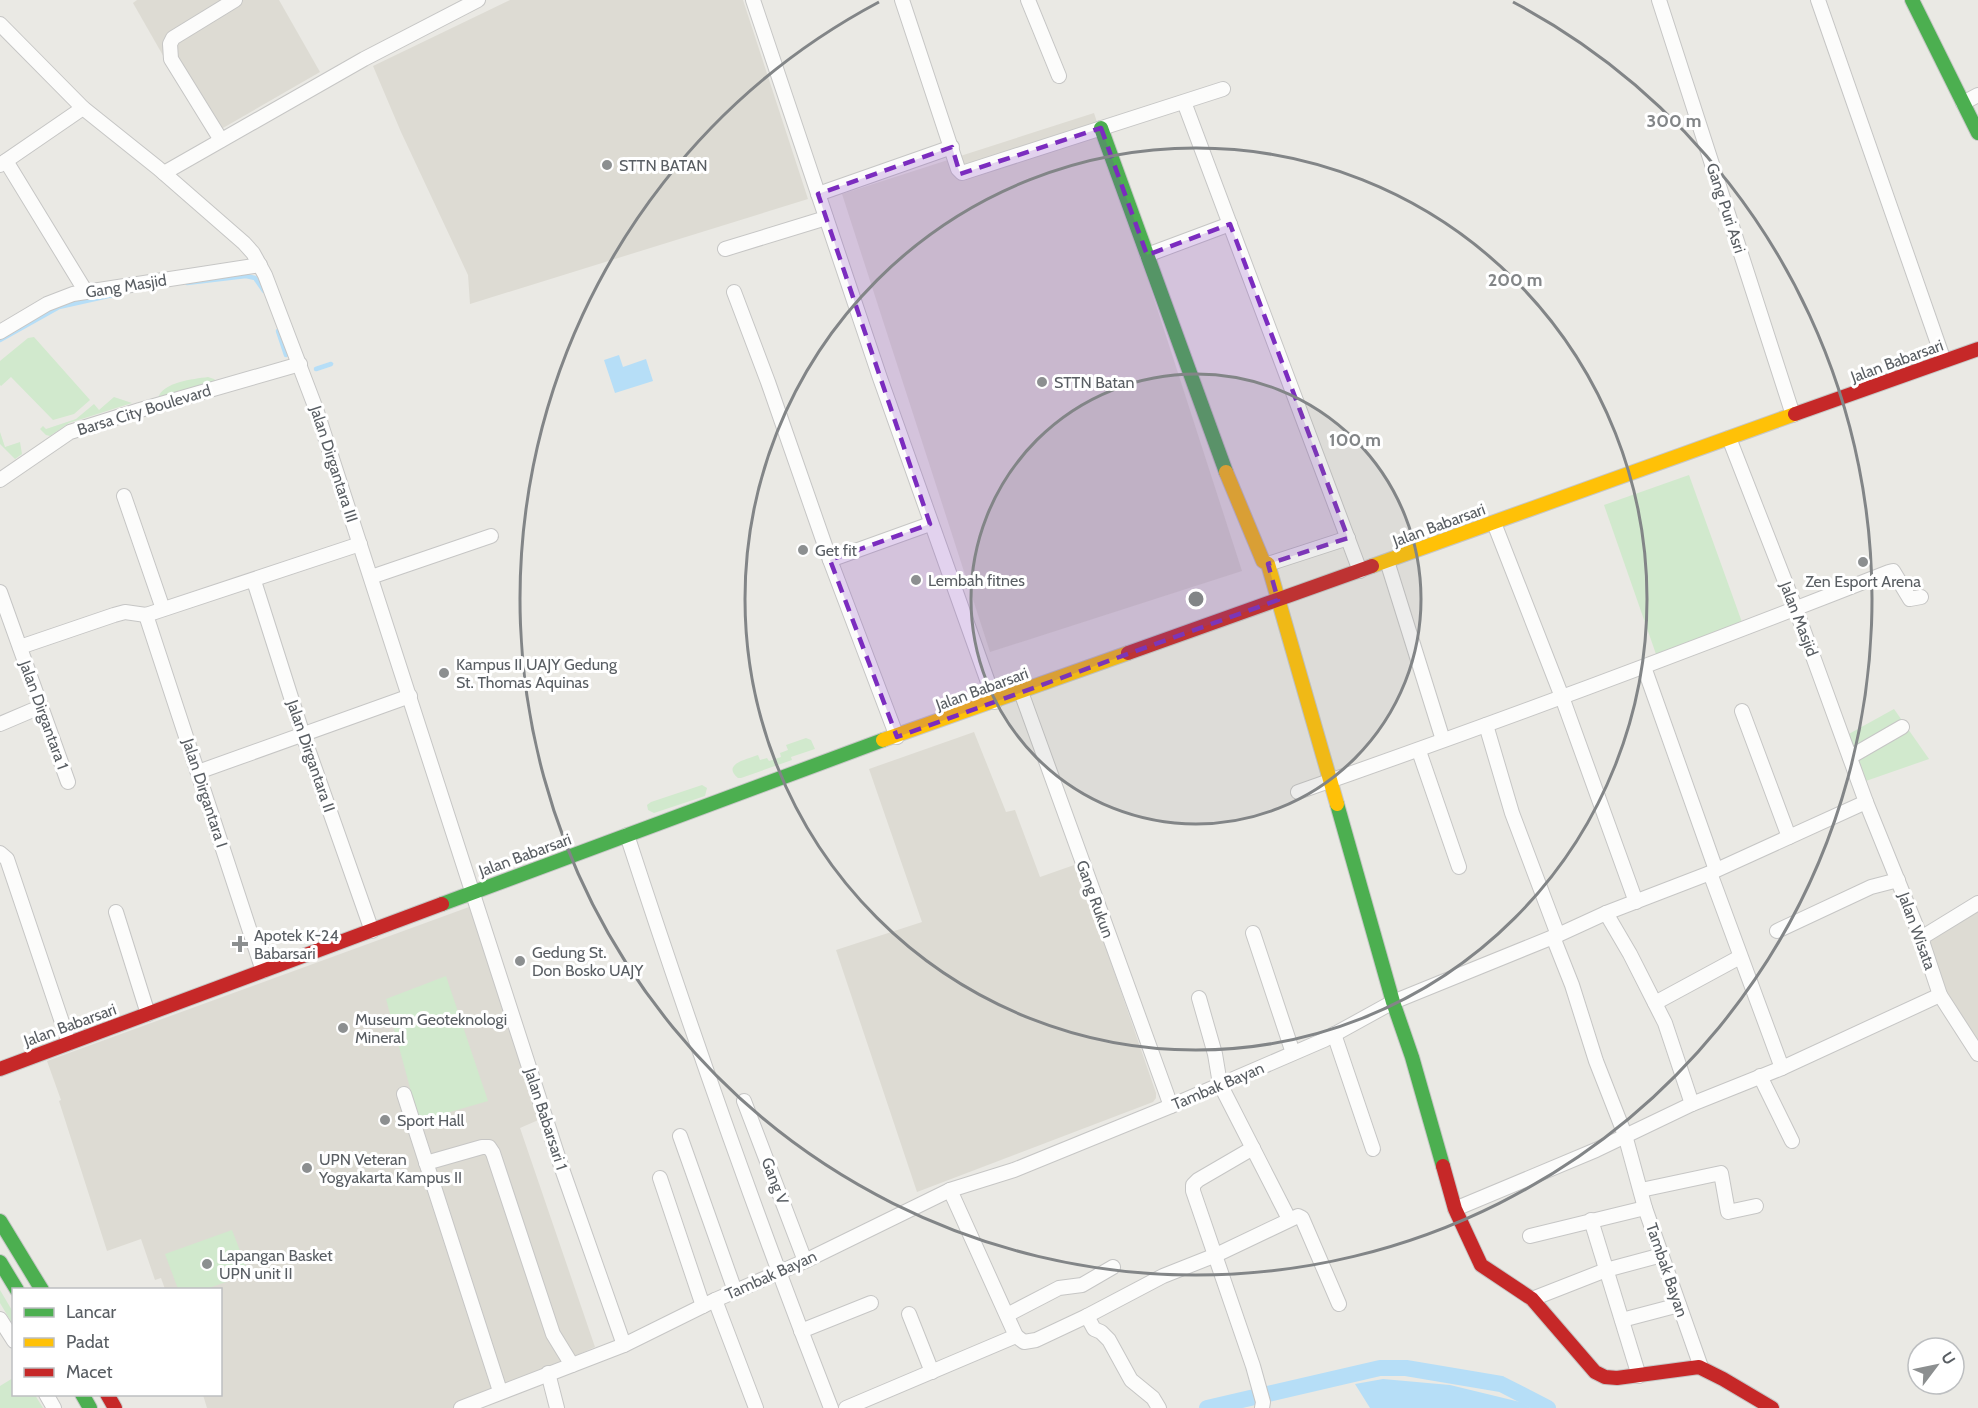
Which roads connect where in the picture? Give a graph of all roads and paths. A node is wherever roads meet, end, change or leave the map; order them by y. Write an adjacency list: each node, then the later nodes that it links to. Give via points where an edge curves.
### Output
1 (235, 0): 18 (street, via 173,38 170,44 171,59)
2 (753, 0): 22 (street)
3 (902, 0): 19 (street)
4 (1028, 0): 10 (street)
5 (1659, 0): 34 (street, Gang Puri Asri)
6 (1818, 0): 32 (street)
7 (1912, 0): 14 (main road)
8 (475, 1): 18 (street)
9 (0, 24): 15 (street, Jalan Dirgantara III)
10 (1059, 76)
11 (1223, 89): 13 (street)
12 (1978, 95): 14 (street)
13 (1184, 102): 16 (street); 24 (street)
14 (1963, 103): 17 (main road)
15 (83, 108): 20 (street); 21 (street, Jalan Dirgantara III)
16 (1101, 128): 19 (street, via 962,173); 26 (main road)
17 (1978, 133)
18 (221, 140): 21 (street)
19 (952, 147): 22 (street)
20 (3, 163): 28 (street)
21 (164, 173): 27 (street, Jalan Dirgantara III, via 244,243)
22 (818, 194): 23 (street)
23 (826, 218): 25 (street); 39 (street)
24 (1230, 224): 26 (street); 41 (street)
25 (725, 249)
26 (1147, 255): 45 (main road, via 1218,454 1263,561)
27 (261, 265): 28 (street, Gang Masjid); 33 (street, Jalan Dirgantara III)
28 (86, 292): 30 (street, Gang Masjid, via 47,304)
29 (734, 292): 43 (street)
30 (0, 332)
31 (1978, 349): 32 (main road, Jalan Babarsari)
32 (1944, 361): 34 (main road, Jalan Babarsari)
33 (300, 364): 36 (street, Barsa City Boulevard, via 70,432); 42 (street, Jalan Dirgantara III)
34 (1793, 415): 35 (main road, Jalan Babarsari)
35 (1729, 438): 38 (main road, Jalan Babarsari); 52 (street, Jalan Masjid)
36 (0, 480)
37 (124, 496): 53 (street)
38 (1494, 523): 44 (main road, Jalan Babarsari); 59 (street)
39 (930, 524): 43 (street); 60 (street)
40 (491, 536): 47 (street)
41 (1348, 538): 45 (street); 46 (street)
42 (360, 544): 47 (street, Jalan Dirgantara III); 48 (street)
43 (831, 560): 67 (street)
44 (1387, 561): 46 (main road, Jalan Babarsari); 68 (street)
45 (1268, 564): 51 (main road)
46 (1360, 571): 51 (main road, Jalan Babarsari)
47 (371, 577): 58 (street, Jalan Dirgantara III)
48 (254, 581): 53 (street); 66 (street, Jalan Dirgantara II)
49 (0, 592): 55 (street, Jalan Dirgantara 1)
50 (1920, 597): 52 (street, via 1910,598 1893,571)
51 (1278, 600): 57 (main road, Jalan Babarsari); 72 (main road)
52 (1795, 607): 56 (street); 70 (street, Jalan Masjid)
53 (163, 609): 54 (street)
54 (146, 615): 55 (street, via 125,612); 71 (street, Jalan Dirgantara I)
55 (20, 647): 61 (street, Jalan Dirgantara 1)
56 (1644, 667): 59 (street); 80 (street)
57 (1021, 692): 60 (main road, Jalan Babarsari); 110 (street, Gang Rukun)
58 (410, 696): 66 (street); 82 (street, Jalan Dirgantara III)
59 (1562, 698): 64 (street); 83 (street)
60 (995, 702): 67 (main road, Jalan Babarsari)
61 (40, 707): 63 (street); 73 (street, Jalan Dirgantara 1)
62 (1742, 711): 77 (street)
63 (0, 724)
64 (1486, 725): 68 (street); 90 (street)
65 (1902, 727): 70 (street)
66 (303, 735): 71 (street); 87 (street, Jalan Dirgantara II)
67 (897, 736): 76 (main road, Jalan Babarsari)
68 (1443, 740): 69 (street)
69 (1419, 750): 72 (street); 79 (street)
70 (1850, 757): 75 (street, Jalan Masjid)
71 (198, 772): 93 (street, Jalan Dirgantara I)
72 (1331, 780): 74 (street); 96 (main road)
73 (68, 783)
74 (1298, 792)
75 (1866, 802): 77 (street); 81 (street, Jalan Wisata)
76 (627, 835): 82 (main road, Jalan Babarsari); 133 (street)
77 (1789, 837): 80 (street)
78 (0, 853): 100 (street, via 7,859)
79 (1459, 867)
80 (1713, 872): 83 (street); 92 (street)
81 (1898, 880): 88 (street, via 1871,887); 91 (street, Jalan Wisata)
82 (472, 892): 87 (main road, Jalan Babarsari); 150 (street, Jalan Babarsari 1)
83 (1636, 902): 86 (street)
84 (1978, 903): 91 (street)
85 (116, 912): 98 (street)
86 (1606, 913): 90 (street); 97 (street)
87 (372, 931): 93 (main road, Jalan Babarsari)
88 (1777, 931)
89 (1253, 933): 101 (street)
90 (1555, 936): 96 (street, Tambak Bayan); 111 (street, Tambak Bayan)
91 (1922, 938): 94 (street, Jalan Wisata)
92 (1740, 957): 97 (street); 103 (street)
93 (263, 971): 98 (main road, Jalan Babarsari)
94 (1940, 995): 102 (street, Jalan Wisata); 103 (street)
95 (1199, 999): 106 (street)
96 (1393, 1002): 99 (street, Tambak Bayan); 122 (main road)
97 (1655, 1003): 109 (street)
98 (148, 1014): 100 (main road, Jalan Babarsari)
99 (1334, 1034): 101 (street, Tambak Bayan); 115 (street)
100 (69, 1043): 104 (main road, Jalan Babarsari)
101 (1293, 1053): 106 (street, Tambak Bayan)
102 (1978, 1054)
103 (1782, 1068): 105 (street)
104 (0, 1069)
105 (1760, 1076): 109 (street); 113 (street)
106 (1220, 1084): 110 (street, Tambak Bayan); 114 (street)
107 (404, 1094): 116 (street)
108 (744, 1101): 129 (street, Gang V)
109 (1692, 1104): 111 (street)
110 (1171, 1106): 118 (street, Tambak Bayan, via 1014,1170)
111 (1625, 1135): 119 (street, Tambak Bayan); 122 (street)
112 (680, 1136): 136 (street)
113 (1792, 1142)
114 (1253, 1148): 123 (street); 127 (street, via 1193,1185)
115 (1373, 1149)
116 (426, 1163): 151 (street, via 489,1147 553,1334); 156 (street)
117 (660, 1178): 138 (street)
118 (951, 1190): 129 (street, Tambak Bayan); 143 (street)
119 (1641, 1190): 120 (street, via 1721,1173 1728,1212); 121 (street, Tambak Bayan)
120 (1756, 1206)
121 (1645, 1208): 124 (street); 128 (street, Tambak Bayan)
122 (1455, 1209): 137 (main road, via 1481,1265)
123 (1289, 1218): 127 (street); 140 (street, via 1302,1218)
124 (1591, 1220): 126 (street); 132 (street)
125 (0, 1221): 135 (main road)
126 (1530, 1236)
127 (1216, 1255): 144 (street, via 1163,1276); 157 (street)
128 (1662, 1255): 132 (street); 141 (street, Tambak Bayan)
129 (805, 1261): 133 (street, Tambak Bayan)
130 (0, 1262): 134 (main road)
131 (1113, 1267): 143 (street, via 1082,1285 1059,1288)
132 (1606, 1270): 137 (street); 146 (street)
133 (778, 1272): 136 (street, Tambak Bayan); 147 (street)
134 (16, 1288)
135 (41, 1288)
136 (735, 1291): 138 (street, Tambak Bayan)
137 (1532, 1299): 155 (main road, via 1595,1372 1602,1377)
138 (709, 1303): 150 (street, Tambak Bayan); 160 (street)
139 (871, 1303): 147 (street)
140 (1338, 1304)
141 (1679, 1305): 146 (street); 152 (street, Tambak Bayan)
142 (909, 1314): 153 (street)
143 (1007, 1315): 148 (street)
144 (1087, 1316): 148 (street, via 1029,1342); 163 (street, via 1094,1329 1109,1340 1131,1380 1154,1398)
145 (0, 1319): 149 (street)
146 (1622, 1320): 155 (street)
147 (801, 1331): 161 (street)
148 (1016, 1335): 153 (street)
149 (12, 1338)
150 (624, 1344): 151 (street, Tambak Bayan)
151 (572, 1365): 154 (street, Tambak Bayan)
152 (1701, 1367): 155 (main road); 164 (main road)
153 (932, 1372): 162 (street)
154 (548, 1373): 156 (street, Tambak Bayan); 159 (street)
155 (1639, 1376)
156 (500, 1391): 158 (street, Tambak Bayan)
157 (1262, 1403)
158 (461, 1408)
159 (558, 1408)
160 (756, 1408)
161 (831, 1408)
162 (846, 1408)
163 (1159, 1408)
164 (1772, 1408)

